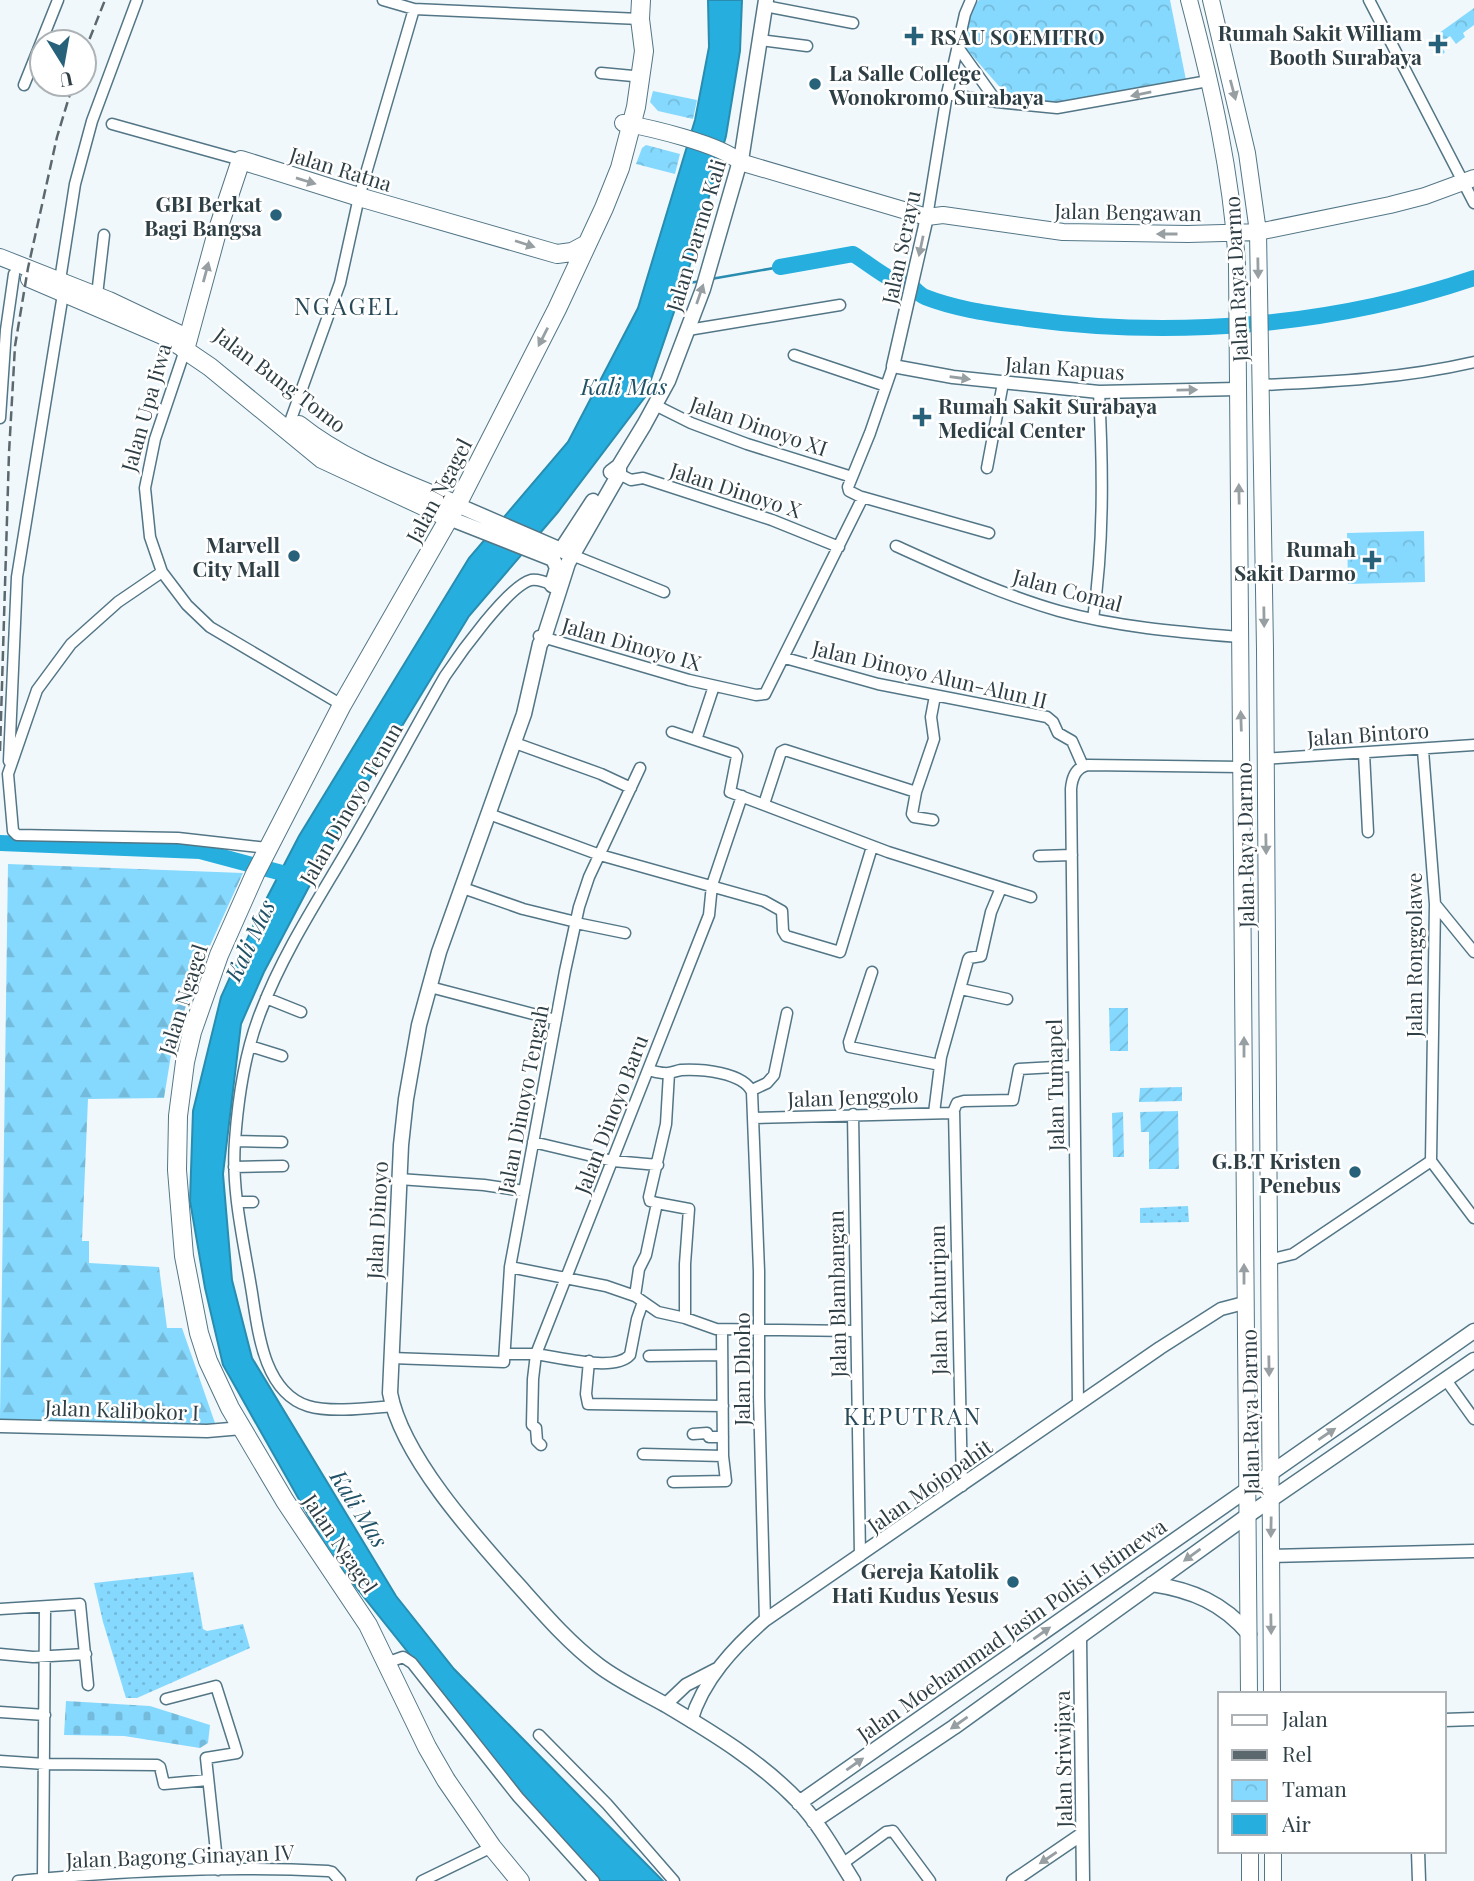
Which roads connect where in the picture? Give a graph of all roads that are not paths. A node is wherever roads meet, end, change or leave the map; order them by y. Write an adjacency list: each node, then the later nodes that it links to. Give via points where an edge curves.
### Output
1 (58, 0): 24 (street)
2 (137, 0): 43 (street, via 92,121 75,184)
3 (383, 0): 10 (street)
4 (641, 0): 11 (highway, Jalan Ngagel)
5 (1189, 0): 14 (main road, Jalan Raya Darmo)
6 (1211, 0): 12 (main road, Jalan Raya Darmo)
7 (1370, 0): 31 (street)
8 (969, 1): 18 (street, Jalan Serayu)
9 (765, 3): 13 (street); 15 (main road, Jalan Darmo Kali)
10 (414, 9): 11 (street); 32 (street)
11 (640, 19): 16 (highway, Jalan Ngagel)
12 (1215, 19): 14 (main road, via 1208,26); 19 (main road, Jalan Raya Darmo)
13 (853, 23)
14 (1196, 25): 20 (main road, Jalan Raya Darmo)
15 (760, 40): 17 (street); 29 (main road, Jalan Darmo Kali)
16 (642, 41): 22 (highway, Jalan Ngagel); 28 (highway, Jalan Ngagel, via 644,51)
17 (807, 46)
18 (957, 46): 25 (street, Jalan Serayu); 26 (street)
19 (1222, 50): 20 (main road, via 1211,44); 35 (main road, Jalan Raya Darmo, one-way to 35, via 1247,153)
20 (1203, 52): 23 (main road, Jalan Raya Darmo)
21 (601, 73): 22 (street)
22 (632, 76): 28 (highway, Jalan Ngagel)
23 (1208, 81): 26 (street, one-way to 26, via 1057,108); 36 (main road, Jalan Raya Darmo)
24 (23, 85)
25 (947, 94): 26 (street); 34 (street, Jalan Serayu)
26 (997, 102)
27 (112, 124): 30 (street, Jalan Ratna)
28 (628, 124): 29 (main road, Jalan Bengawan); 38 (highway, Jalan Ngagel, via 616,177)
29 (734, 156): 34 (main road, Jalan Bengawan); 46 (main road, Jalan Darmo Kali, one-way to 29)
30 (241, 160): 32 (highway, Jalan Ratna, one-way to 32); 47 (highway, Jalan Upa Jiwa, one-way to 30)
31 (1469, 181): 33 (street); 35 (main road, Jalan Bengawan, via 1390,205)
32 (359, 197): 39 (highway, Jalan Ratna, one-way to 39); 58 (street, via 340,283)
33 (1474, 202)
34 (933, 213): 36 (main road, Jalan Bengawan, one-way to 34, via 1063,232); 50 (street, Jalan Serayu, one-way to 50)
35 (1258, 232): 36 (main road, Jalan Bengawan); 52 (main road, Jalan Raya Darmo, one-way to 52)
36 (1236, 233): 54 (main road, Jalan Raya Darmo)
37 (104, 235): 44 (street)
38 (587, 244): 39 (highway); 42 (highway, Jalan Ngagel)
39 (557, 254): 42 (highway)
40 (0, 257): 43 (main road, Jalan Bung Tomo)
41 (7, 272): 43 (main road, Jalan Bung Tomo); 57 (street)
42 (574, 276): 63 (highway, Jalan Ngagel, one-way to 63)
43 (62, 287): 44 (main road, Jalan Bung Tomo); 47 (main road, Jalan Bung Tomo); 88 (street, via 17,577)
44 (97, 295): 47 (main road, Jalan Bung Tomo)
45 (840, 305): 46 (street)
46 (688, 330): 56 (main road, Jalan Darmo Kali)
47 (187, 344): 58 (highway, Jalan Bung Tomo); 63 (highway, Jalan Bung Tomo, via 323,459); 68 (street, Jalan Upa Jiwa, via 145,488 150,537)
48 (794, 355): 53 (street)
49 (1474, 362): 52 (street, via 1379,377)
50 (893, 366): 51 (street, Jalan Kapuas, one-way to 51); 53 (street, Jalan Serayu)
51 (1003, 383): 55 (street, Jalan Kapuas); 59 (street)
52 (1262, 385): 84 (main road, Jalan Raya Darmo, one-way to 84)
53 (886, 386): 61 (street, Jalan Serayu)
54 (1237, 389): 55 (street, Jalan Kapuas, one-way to 54); 72 (main road, Jalan Raya Darmo, one-way to 54)
55 (1099, 392): 71 (street, via 1101,544)
56 (655, 405): 60 (main road, Jalan Darmo Kali); 61 (street, Jalan Dinoyo XI, via 756,447)
57 (0, 418)
58 (291, 419): 63 (highway, Jalan Bung Tomo, via 328,447)
59 (987, 468)
60 (617, 470): 65 (street, Jalan Dinoyo X, via 631,480 643,478); 67 (main road, Jalan Darmo Kali)
61 (852, 477): 62 (street, Jalan Serayu, via 847,488)
62 (862, 497): 64 (street); 65 (street)
63 (453, 512): 67 (main road, Jalan Bung Tomo); 77 (highway, Jalan Ngagel)
64 (989, 533)
65 (839, 547): 74 (street)
66 (896, 547): 71 (street, Jalan Comal, via 1030,602)
67 (558, 552): 69 (main road, Jalan Dinoyo); 70 (street); 73 (main road, Jalan Dinoyo)
68 (162, 572): 77 (street, Jalan Upa Jiwa, via 210,627); 88 (street, via 118,602 60,656 34,695)
69 (552, 584): 73 (main road, Jalan Dinoyo); 114 (street, Jalan Dinoyo Tenun, via 532,580 517,588 468,642 317,901)
70 (664, 592)
71 (1093, 619): 72 (street, Jalan Comal)
72 (1238, 637): 87 (main road, Jalan Raya Darmo, one-way to 72)
73 (541, 639): 75 (street, Jalan Dinoyo IX); 80 (main road, Jalan Dinoyo)
74 (785, 658): 75 (street, Jalan Dinoyo IX, via 765,694); 76 (street, Jalan Dinoyo Alun-Alun II)
75 (714, 686): 79 (street)
76 (935, 696): 85 (street, Jalan Dinoyo Alun-Alun II, via 1047,717 1058,733 1072,741); 90 (street, via 931,717 934,739)
77 (342, 705): 97 (highway, Jalan Ngagel)
78 (672, 732): 79 (street)
79 (696, 740): 91 (street, via 735,752 729,788)
80 (515, 743): 89 (street); 93 (main road, Jalan Dinoyo)
81 (1474, 745): 82 (street, Jalan Bintoro)
82 (1423, 750): 83 (street, Jalan Bintoro); 105 (street, Jalan Ronggolawe)
83 (1364, 753): 84 (street, Jalan Bintoro); 95 (street)
84 (1264, 759): 110 (main road, Jalan Raya Darmo, one-way to 110)
85 (1081, 767): 87 (street); 99 (street, Jalan Tumapel, via 1070,789)
86 (640, 768): 89 (street, Jalan Dinoyo Tengah)
87 (1242, 768): 111 (main road, Jalan Raya Darmo)
88 (8, 775): 97 (street, via 14,834 178,838)
89 (631, 788): 98 (street, Jalan Dinoyo Tengah)
90 (916, 792): 92 (street, via 785,750); 94 (street, via 912,815)
91 (742, 796): 92 (street); 101 (street, Jalan Dinoyo Baru)
92 (768, 806): 96 (street)
93 (489, 814): 98 (street); 102 (main road, Jalan Dinoyo)
94 (933, 820)
95 (1368, 832)
96 (872, 847): 101 (street, via 839,952 786,936 777,906); 103 (street)
97 (266, 852): 169 (highway, Jalan Ngagel, via 219,955 192,1032 177,1130 178,1207 190,1296 208,1362)
98 (600, 855): 101 (street); 106 (street, Jalan Dinoyo Tengah)
99 (1072, 855): 100 (street); 124 (street, Jalan Tumapel)
100 (1039, 856)
101 (712, 885): 125 (street, Jalan Dinoyo Baru, via 709,915)
102 (463, 888): 106 (street); 112 (main road, Jalan Dinoyo)
103 (1002, 888): 104 (street); 113 (street, via 981,956 969,958)
104 (1031, 897)
105 (1435, 904): 108 (street); 136 (street, Jalan Ronggolawe)
106 (576, 922): 107 (street); 120 (street, Jalan Dinoyo Tengah)
107 (625, 933)
108 (1474, 952)
109 (872, 972): 123 (street, via 850,1047)
110 (1267, 982): 111 (main road, via 1257,992 1249,991); 117 (main road, Jalan Raya Darmo)
111 (1245, 984): 116 (main road, Jalan Raya Darmo)
112 (430, 988): 120 (street); 140 (main road, Jalan Dinoyo, via 406,1099)
113 (961, 989): 115 (street); 123 (street)
114 (267, 998): 118 (street); 121 (street, Jalan Dinoyo Tenun)
115 (1007, 999)
116 (1244, 1010): 117 (main road, via 1256,1004); 150 (main road, Jalan Raya Darmo, one-way to 116)
117 (1266, 1010): 146 (main road, Jalan Raya Darmo)
118 (301, 1012)
119 (786, 1013): 127 (street, via 774,1075)
120 (556, 1020): 134 (street, Jalan Dinoyo Tengah)
121 (250, 1046): 122 (street); 132 (street, Jalan Dinoyo Tenun)
122 (282, 1056)
123 (940, 1065): 128 (street)
124 (1073, 1066): 129 (street, via 1019,1069 1013,1100 961,1102); 164 (street, Jalan Tumapel)
125 (648, 1070): 126 (street); 135 (street, Jalan Dinoyo Baru)
126 (668, 1073): 127 (street, via 716,1072); 137 (street, via 666,1124)
127 (752, 1090): 131 (street, Jalan Dhoho)
128 (933, 1113): 129 (street, Jalan Jenggolo); 130 (street, Jalan Jenggolo)
129 (953, 1113): 177 (street, Jalan Kahuripan)
130 (853, 1114): 131 (street, Jalan Jenggolo); 154 (street, Jalan Blambangan)
131 (753, 1118): 153 (street, Jalan Dhoho)
132 (235, 1140): 133 (street); 139 (street, Jalan Dinoyo Tenun)
133 (282, 1142)
134 (533, 1142): 135 (street); 141 (street, Jalan Dinoyo Tengah)
135 (613, 1161): 137 (street); 148 (street, Jalan Dinoyo Baru)
136 (1431, 1161): 145 (street); 146 (street, via 1293,1254)
137 (658, 1165): 144 (street, via 649,1197)
138 (283, 1166): 139 (street)
139 (234, 1167): 142 (street, Jalan Dinoyo Tenun)
140 (399, 1179): 141 (street); 160 (main road, Jalan Dinoyo)
141 (524, 1191): 147 (street, Jalan Dinoyo Tengah)
142 (238, 1202): 143 (street); 165 (street, Jalan Dinoyo Tenun, via 260,1340 279,1383 292,1399 318,1408)
143 (253, 1202)
144 (657, 1203): 149 (street, via 639,1269); 151 (street, via 690,1209)
145 (1474, 1218)
146 (1269, 1260): 175 (main road, Jalan Raya Darmo, one-way to 175)
147 (510, 1267): 148 (street); 156 (street, Jalan Dinoyo Tengah)
148 (567, 1278): 149 (street); 157 (street, Jalan Dinoyo Baru)
149 (639, 1299): 151 (street, via 658,1312); 162 (street, via 629,1358 617,1363)
150 (1244, 1303): 164 (street, Jalan Mojopahit, via 1221,1309); 178 (main road, Jalan Raya Darmo)
151 (685, 1318): 152 (street)
152 (722, 1330): 153 (street); 158 (street)
153 (759, 1331): 154 (street); 187 (street, Jalan Dhoho)
154 (855, 1331): 182 (street, Jalan Blambangan)
155 (1474, 1331): 175 (main road, Jalan Moehammad Jasin Polisi Istimewa, one-way to 155)
156 (506, 1354): 157 (street); 160 (street, via 500,1364)
157 (536, 1354): 162 (street); 172 (street, Jalan Dinoyo Baru, via 532,1425)
158 (722, 1355): 159 (street); 166 (street)
159 (649, 1356)
160 (390, 1358): 165 (main road, Jalan Dinoyo)
161 (1474, 1360): 163 (main road, Jalan Moehammad Jasin Polisi Istimewa)
162 (589, 1361): 166 (street, via 588,1404)
163 (1446, 1380): 167 (street); 179 (main road, Jalan Moehammad Jasin Polisi Istimewa)
164 (1078, 1404): 177 (street, Jalan Mojopahit)
165 (393, 1406): 202 (main road, Jalan Dinoyo, via 410,1443 445,1497 557,1628 599,1666)
166 (723, 1406): 171 (street)
167 (1474, 1419)
168 (0, 1426): 169 (street, Jalan Kalibokor I)
169 (242, 1428): 193 (highway, Jalan Ngagel, via 368,1625)
170 (693, 1434): 171 (street)
171 (723, 1437): 174 (street)
172 (541, 1445)
173 (643, 1454): 174 (street)
174 (723, 1456): 176 (street, via 726,1480)
175 (1271, 1473): 178 (main road, Jalan Moehammad Jasin Polisi Istimewa); 179 (main road, Jalan Raya Darmo)
176 (673, 1482)
177 (962, 1486): 182 (street, Jalan Mojopahit)
178 (1247, 1490): 180 (main road, Jalan Raya Darmo); 195 (main road, Jalan Moehammad Jasin Polisi Istimewa, one-way to 178)
179 (1271, 1499): 180 (main road, Jalan Moehammad Jasin Polisi Istimewa); 183 (main road, Jalan Raya Darmo, one-way to 183)
180 (1247, 1516): 184 (main road, Jalan Moehammad Jasin Polisi Istimewa, one-way to 184); 188 (main road, Jalan Raya Darmo)
181 (1474, 1551): 183 (street)
182 (860, 1556): 187 (street, Jalan Mojopahit)
183 (1270, 1556): 200 (main road, Jalan Raya Darmo, one-way to 200)
184 (1152, 1584): 188 (main road, via 1210,1600); 189 (main road, Jalan Moehammad Jasin Polisi Istimewa)
185 (45, 1608): 186 (street); 191 (street, via 80,1604); 192 (street)
186 (0, 1609)
187 (765, 1620): 194 (street, Jalan Mojopahit)
188 (1249, 1634): 199 (main road, Jalan Raya Darmo)
189 (1080, 1637): 198 (main road, Jalan Moehammad Jasin Polisi Istimewa); 215 (street, Jalan Sriwijaya)
190 (0, 1654): 192 (street)
191 (86, 1654): 192 (street); 197 (street)
192 (46, 1657): 205 (street)
193 (386, 1663): 216 (highway, Jalan Ngagel, via 437,1764); 227 (street, via 403,1657 412,1662 517,1797)
194 (717, 1669): 202 (street, Jalan Mojopahit, via 685,1685); 208 (street, Jalan Mojopahit)
195 (987, 1671): 196 (main road, Jalan Moehammad Jasin Polisi Istimewa); 198 (main road, via 990,1683)
196 (968, 1684): 203 (main road, via 981,1694); 213 (main road, Jalan Moehammad Jasin Polisi Istimewa, one-way to 196)
197 (88, 1685)
198 (1005, 1690): 203 (main road, Jalan Moehammad Jasin Polisi Istimewa)
199 (1249, 1692)
200 (1272, 1692)
201 (166, 1699): 212 (street, via 216,1687 237,1752 206,1757)
202 (665, 1705): 208 (main road, Jalan Dinoyo)
203 (983, 1706): 214 (main road, Jalan Moehammad Jasin Polisi Istimewa, one-way to 214)
204 (0, 1712): 205 (street)
205 (45, 1715): 211 (street)
206 (1474, 1719): 207 (street)
207 (1446, 1720)
208 (691, 1721): 213 (main road, Jalan Dinoyo, via 763,1768)
209 (539, 1735): 228 (street)
210 (0, 1761): 211 (street)
211 (45, 1764): 212 (street, via 157,1765 164,1784); 222 (street)
212 (208, 1780): 221 (street)
213 (799, 1803): 214 (main road, Jalan Dinoyo)
214 (814, 1821): 220 (main road, Jalan Dinoyo)
215 (1082, 1834): 231 (street, one-way to 231); 232 (street, Jalan Sriwijaya)
216 (492, 1847): 225 (street); 226 (highway, Jalan Ngagel)
217 (1250, 1853): 233 (main road)
218 (1273, 1853): 234 (main road)
219 (1418, 1853): 235 (street)
220 (842, 1864): 229 (main road, Jalan Dinoyo); 230 (street, via 893,1831)
221 (218, 1870): 222 (street, Jalan Bagong Ginayan IV); 224 (street, Jalan Bagong Ginayan IV, via 328,1871)
222 (43, 1878): 223 (street, Jalan Bagong Ginayan IV)
223 (18, 1881)
224 (340, 1881)
225 (422, 1881)
226 (520, 1881)
227 (594, 1881)
228 (674, 1881)
229 (853, 1881)
230 (930, 1881)
231 (1013, 1881)
232 (1083, 1881)
233 (1250, 1881)
234 (1273, 1881)
235 (1419, 1881)

